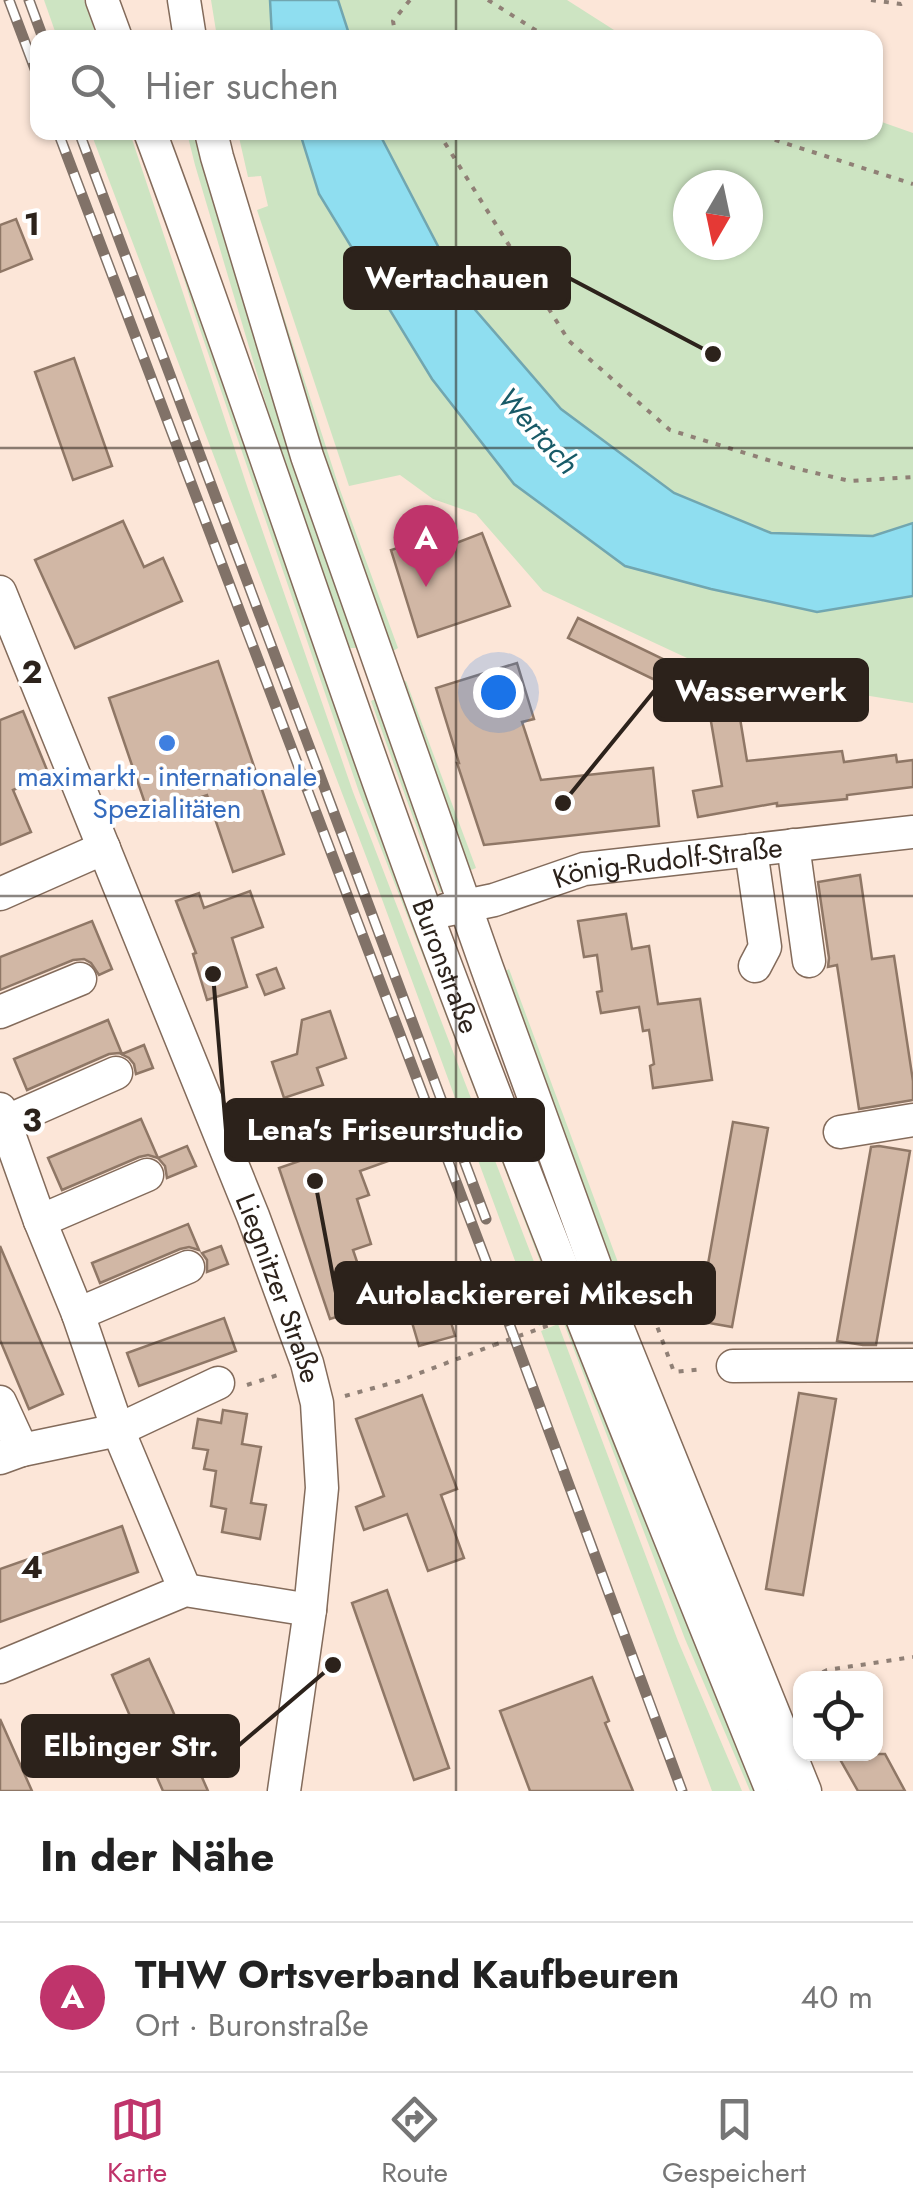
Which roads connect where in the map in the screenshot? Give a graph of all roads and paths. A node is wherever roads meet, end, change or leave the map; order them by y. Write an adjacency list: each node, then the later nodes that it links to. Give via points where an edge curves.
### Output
1 (102, 0): 7 (street)
2 (184, 0): 8 (street)
3 (410, 0): 9 (path, via 393,21)
4 (488, 0): 10 (path)
5 (871, 0): 6 (path)
6 (908, 0)
7 (113, 30)
8 (189, 30)
9 (395, 30)
10 (535, 30)
11 (153, 140): 24 (street, Buronstraße)
12 (214, 140): 23 (street, Buronstraße, via 307,456)
13 (443, 140): 16 (path, via 569,340 670,430 850,481)
14 (775, 140): 15 (path)
15 (913, 184)
16 (913, 477)
17 (0, 592): 20 (street, Liegnitzer Straße)
18 (913, 832): 19 (street, König-Rudolf-Straße)
19 (793, 846): 21 (street, König-Rudolf-Straße); 25 (street)
20 (104, 848): 22 (street); 43 (street, Liegnitzer Straße, via 253,1216)
21 (751, 850): 23 (street, König-Rudolf-Straße, via 692,866 584,869); 26 (street, via 765,948)
22 (0, 894)
23 (466, 908): 24 (street, König-Rudolf-Straße); 53 (street, Buronstraße, via 618,1328)
24 (426, 913): 52 (street, Buronstraße)
25 (809, 961)
26 (755, 966)
27 (80, 979): 28 (street)
28 (0, 1012)
29 (116, 1073): 30 (street)
30 (2, 1115): 34 (street)
31 (913, 1120): 32 (street)
32 (840, 1132)
33 (148, 1175): 34 (street)
34 (40, 1222): 36 (street)
35 (188, 1267): 36 (street)
36 (78, 1314): 44 (street)
37 (913, 1365): 38 (street)
38 (733, 1366)
39 (287, 1372): 41 (path, via 239,1388)
40 (674, 1372): 43 (path, bridge, via 644,1291 399,1381)
41 (218, 1383): 44 (street)
42 (0, 1402): 45 (street)
43 (317, 1404): 47 (street, Liegnitzer Straße, via 322,1488)
44 (118, 1430): 45 (street); 46 (street)
45 (11, 1454)
46 (185, 1590): 47 (street); 49 (street)
47 (310, 1610): 51 (street, Liegnitzer Straße)
48 (913, 1656): 50 (path)
49 (0, 1667)
50 (825, 1671)
51 (284, 1791)
52 (772, 1791)
53 (804, 1791)

